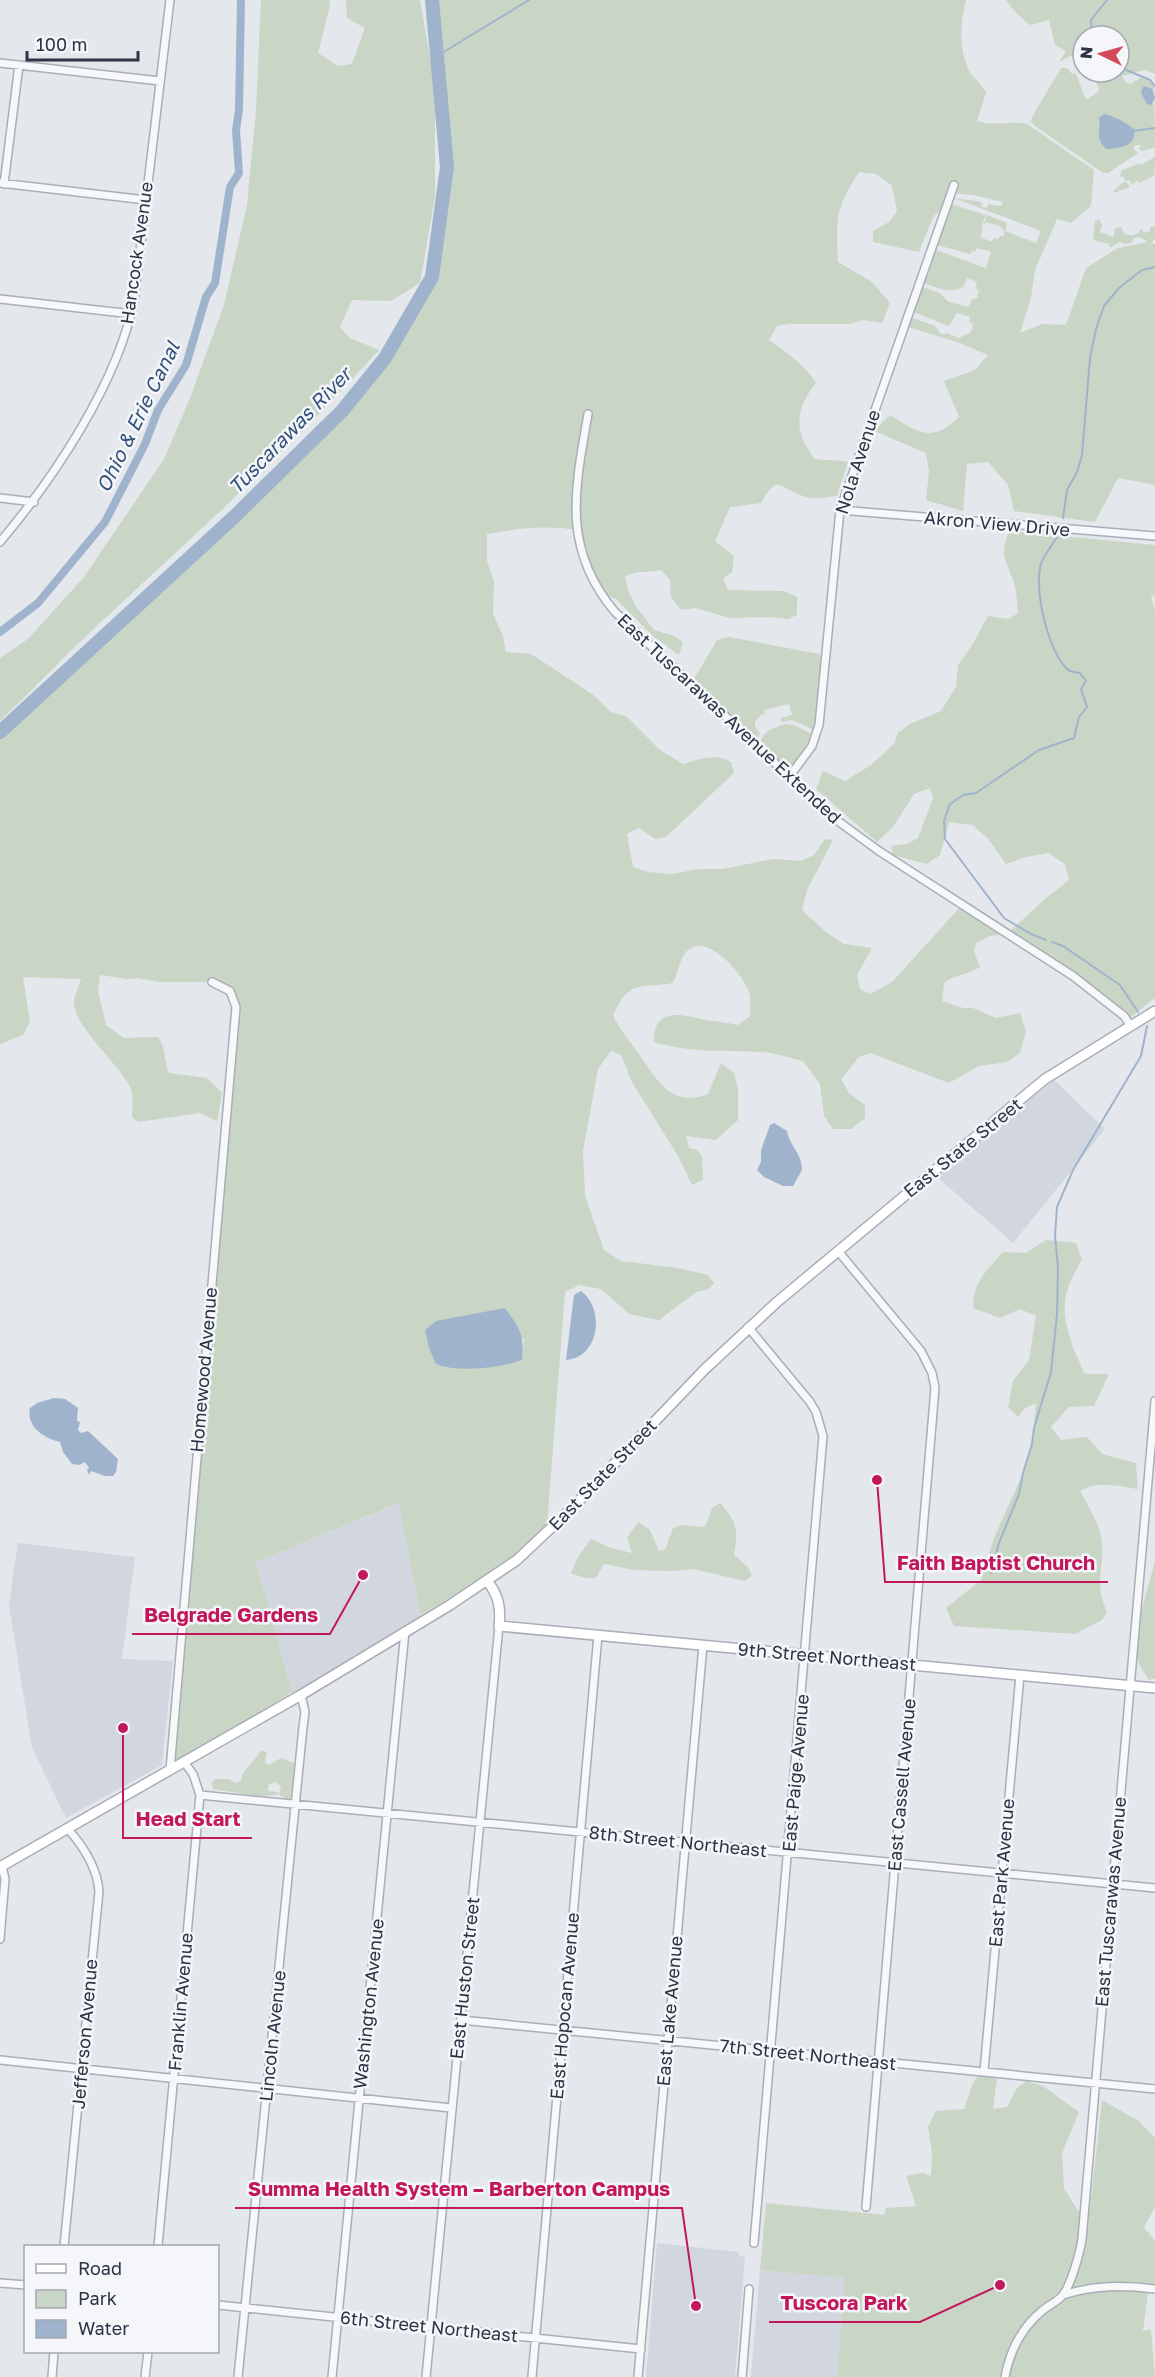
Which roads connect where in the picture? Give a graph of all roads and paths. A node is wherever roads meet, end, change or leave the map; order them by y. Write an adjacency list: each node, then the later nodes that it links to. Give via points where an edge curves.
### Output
1 (170, 0): 4 (street, Hancock Avenue)
2 (0, 63): 3 (street)
3 (19, 65): 4 (street); 5 (street)
4 (159, 81): 7 (street, Hancock Avenue)
5 (2, 184): 7 (street)
6 (954, 185): 13 (street, Nola Avenue)
7 (146, 200): 9 (street, Hancock Avenue)
8 (0, 299): 9 (street)
9 (132, 314): 12 (street, Hancock Avenue, via 99,396)
10 (588, 414): 16 (street, East Tuscarawas Avenue Extended, via 578,467 576,516 583,555 596,586 641,638)
11 (0, 498): 12 (street)
12 (34, 502): 15 (street, Hancock Avenue)
13 (840, 510): 14 (street, Akron View Drive); 16 (street, Nola Avenue, via 819,724 812,746)
14 (1155, 536)
15 (0, 542)
16 (789, 777): 19 (street, East Tuscarawas Avenue Extended, via 855,835 1073,976 1124,1016)
17 (213, 982): 35 (street, Homewood Avenue, via 230,991 236,1007)
18 (1155, 1011): 19 (street, East State Street)
19 (1131, 1026): 20 (street, East State Street, via 1045,1079)
20 (838, 1251): 21 (street, East State Street); 29 (street, East Cassell Avenue, via 921,1351 934,1380)
21 (748, 1327): 23 (street, East State Street, via 544,1535); 28 (street, East Paige Avenue, via 810,1402 823,1431)
22 (1155, 1401): 31 (street, East Tuscarawas Avenue)
23 (487, 1581): 24 (street, East Huston Street, via 500,1607); 25 (street, East State Street)
24 (499, 1626): 26 (street, 9th Street Northeast); 39 (street, East Huston Street)
25 (405, 1631): 33 (street, East State Street); 38 (street, Washington Avenue)
26 (598, 1635): 27 (street, 9th Street Northeast); 41 (street, East Hopocan Avenue)
27 (703, 1645): 28 (street, 9th Street Northeast); 42 (street, East Lake Avenue)
28 (806, 1654): 29 (street, 9th Street Northeast); 43 (street, East Paige Avenue)
29 (912, 1665): 30 (street, 9th Street Northeast); 44 (street, East Cassell Avenue)
30 (1020, 1676): 31 (street, 9th Street Northeast); 46 (street, East Park Avenue)
31 (1130, 1686): 32 (street, 9th Street Northeast); 47 (street, East Tuscarawas Avenue)
32 (1155, 1688)
33 (301, 1695): 34 (street, East State Street); 37 (street, Lincoln Avenue, via 304,1712)
34 (184, 1762): 35 (street, East State Street); 36 (street, Franklin Avenue, via 194,1774)
35 (170, 1770): 40 (street, East State Street)
36 (200, 1795): 37 (street, 8th Street Northeast); 58 (street, Franklin Avenue)
37 (296, 1805): 38 (street, 8th Street Northeast); 60 (street, Lincoln Avenue)
38 (388, 1814): 39 (street, 8th Street Northeast); 62 (street, Washington Avenue)
39 (481, 1823): 41 (street, 8th Street Northeast); 50 (street, East Huston Street)
40 (68, 1829): 45 (street, East State Street); 56 (street, Jefferson Avenue, via 94,1869 99,1891)
41 (580, 1832): 42 (street, 8th Street Northeast); 51 (street, East Hopocan Avenue)
42 (684, 1842): 43 (street, 8th Street Northeast); 52 (street, East Lake Avenue)
43 (789, 1853): 44 (street, 8th Street Northeast); 53 (street, East Paige Avenue)
44 (895, 1863): 46 (street, 8th Street Northeast); 55 (street, East Cassell Avenue)
45 (1, 1867): 49 (street, via 5,1879)
46 (1002, 1873): 47 (street, 8th Street Northeast); 57 (street, East Park Avenue)
47 (1113, 1884): 48 (street, 8th Street Northeast); 59 (street, East Tuscarawas Avenue)
48 (1155, 1888)
49 (0, 1939)
50 (461, 2020): 51 (street, 7th Street Northeast); 63 (street, East Huston Street)
51 (562, 2031): 52 (street, 7th Street Northeast); 77 (street, East Hopocan Avenue)
52 (668, 2041): 53 (street, 7th Street Northeast); 78 (street, East Lake Avenue)
53 (771, 2052): 55 (street, 7th Street Northeast); 65 (street, East Paige Avenue)
54 (0, 2060): 56 (street)
55 (878, 2062): 57 (street, 7th Street Northeast); 64 (street, East Cassell Avenue)
56 (82, 2069): 58 (street); 66 (street, Jefferson Avenue)
57 (984, 2071): 59 (street, 7th Street Northeast)
58 (174, 2079): 60 (street); 67 (street, Franklin Avenue)
59 (1096, 2083): 61 (street, 7th Street Northeast); 72 (street, East Tuscarawas Avenue, via 1080,2254)
60 (267, 2088): 62 (street); 74 (street, Lincoln Avenue)
61 (1155, 2089)
62 (359, 2098): 63 (street); 75 (street, Washington Avenue)
63 (451, 2108): 76 (street, East Huston Street)
64 (866, 2207)
65 (754, 2243)
66 (64, 2245)
67 (158, 2245)
68 (0, 2283): 69 (street)
69 (24, 2285)
70 (749, 2289): 88 (street)
71 (1155, 2289): 72 (street, via 1097,2287)
72 (1063, 2295): 89 (street, via 1022,2332)
73 (219, 2305): 74 (street, 6th Street Northeast)
74 (244, 2308): 75 (street, 6th Street Northeast); 83 (street, Lincoln Avenue)
75 (338, 2318): 76 (street, 6th Street Northeast); 84 (street, Washington Avenue)
76 (431, 2327): 77 (street, 6th Street Northeast); 85 (street, East Huston Street)
77 (536, 2338): 78 (street, 6th Street Northeast); 86 (street, East Hopocan Avenue)
78 (641, 2349): 87 (street, East Lake Avenue)
79 (54, 2353): 81 (street)
80 (148, 2353): 82 (street)
81 (52, 2377)
82 (146, 2377)
83 (238, 2377)
84 (332, 2377)
85 (426, 2377)
86 (532, 2377)
87 (638, 2377)
88 (742, 2377)
89 (1005, 2377)

